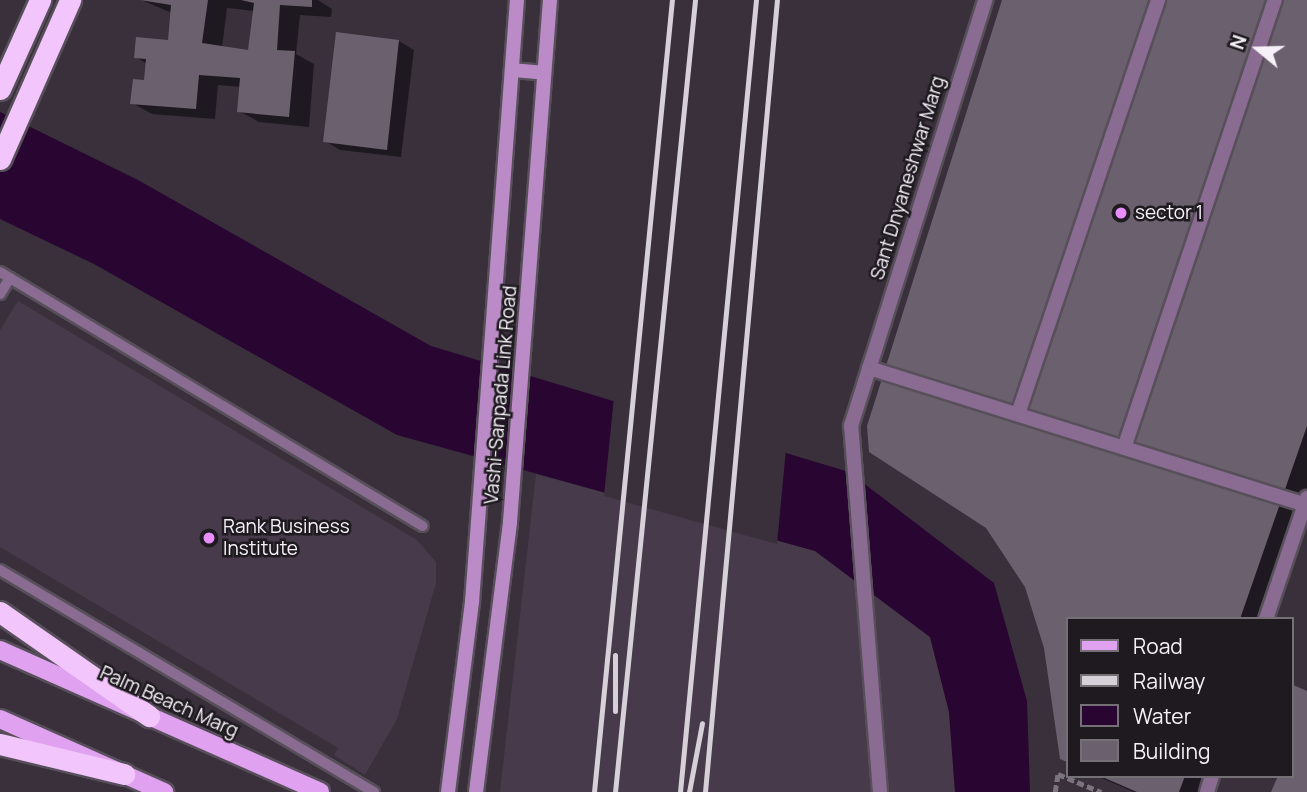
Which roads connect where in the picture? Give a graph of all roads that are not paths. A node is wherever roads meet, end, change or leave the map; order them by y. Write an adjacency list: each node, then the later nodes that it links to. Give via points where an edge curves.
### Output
1 (517, 0): 8 (main road, Vashi-Sanpada Link Road)
2 (550, 0): 9 (main road, Vashi-Sanpada Link Road)
3 (985, 0): 14 (street, Sant Dnyaneshwar Marg)
4 (1158, 0): 15 (street)
5 (1275, 0): 16 (street)
6 (39, 2): 7 (highway); 10 (highway)
7 (68, 7): 11 (highway)
8 (512, 70): 9 (main road); 30 (main road, Vashi-Sanpada Link Road, via 477,520)
9 (544, 72): 31 (main road, Vashi-Sanpada Link Road, via 510,522)
10 (2, 84)
11 (0, 159)
12 (5, 275): 13 (lane); 18 (lane)
13 (0, 294)
14 (869, 368): 15 (street); 32 (street, Sant Dnyaneshwar Marg, via 851,426)
15 (1018, 414): 16 (street)
16 (1124, 448): 17 (street)
17 (1306, 502): 21 (street)
18 (423, 526)
19 (0, 570): 29 (lane)
20 (0, 612): 23 (highway)
21 (1267, 617)
22 (0, 650): 23 (main road, Palm Beach Marg)
23 (149, 716): 28 (main road, Palm Beach Marg)
24 (0, 719): 26 (main road)
25 (0, 744): 26 (highway)
26 (124, 774): 27 (main road)
27 (164, 792)
28 (320, 792)
29 (374, 792)
30 (448, 792)
31 (476, 792)
32 (880, 792)

